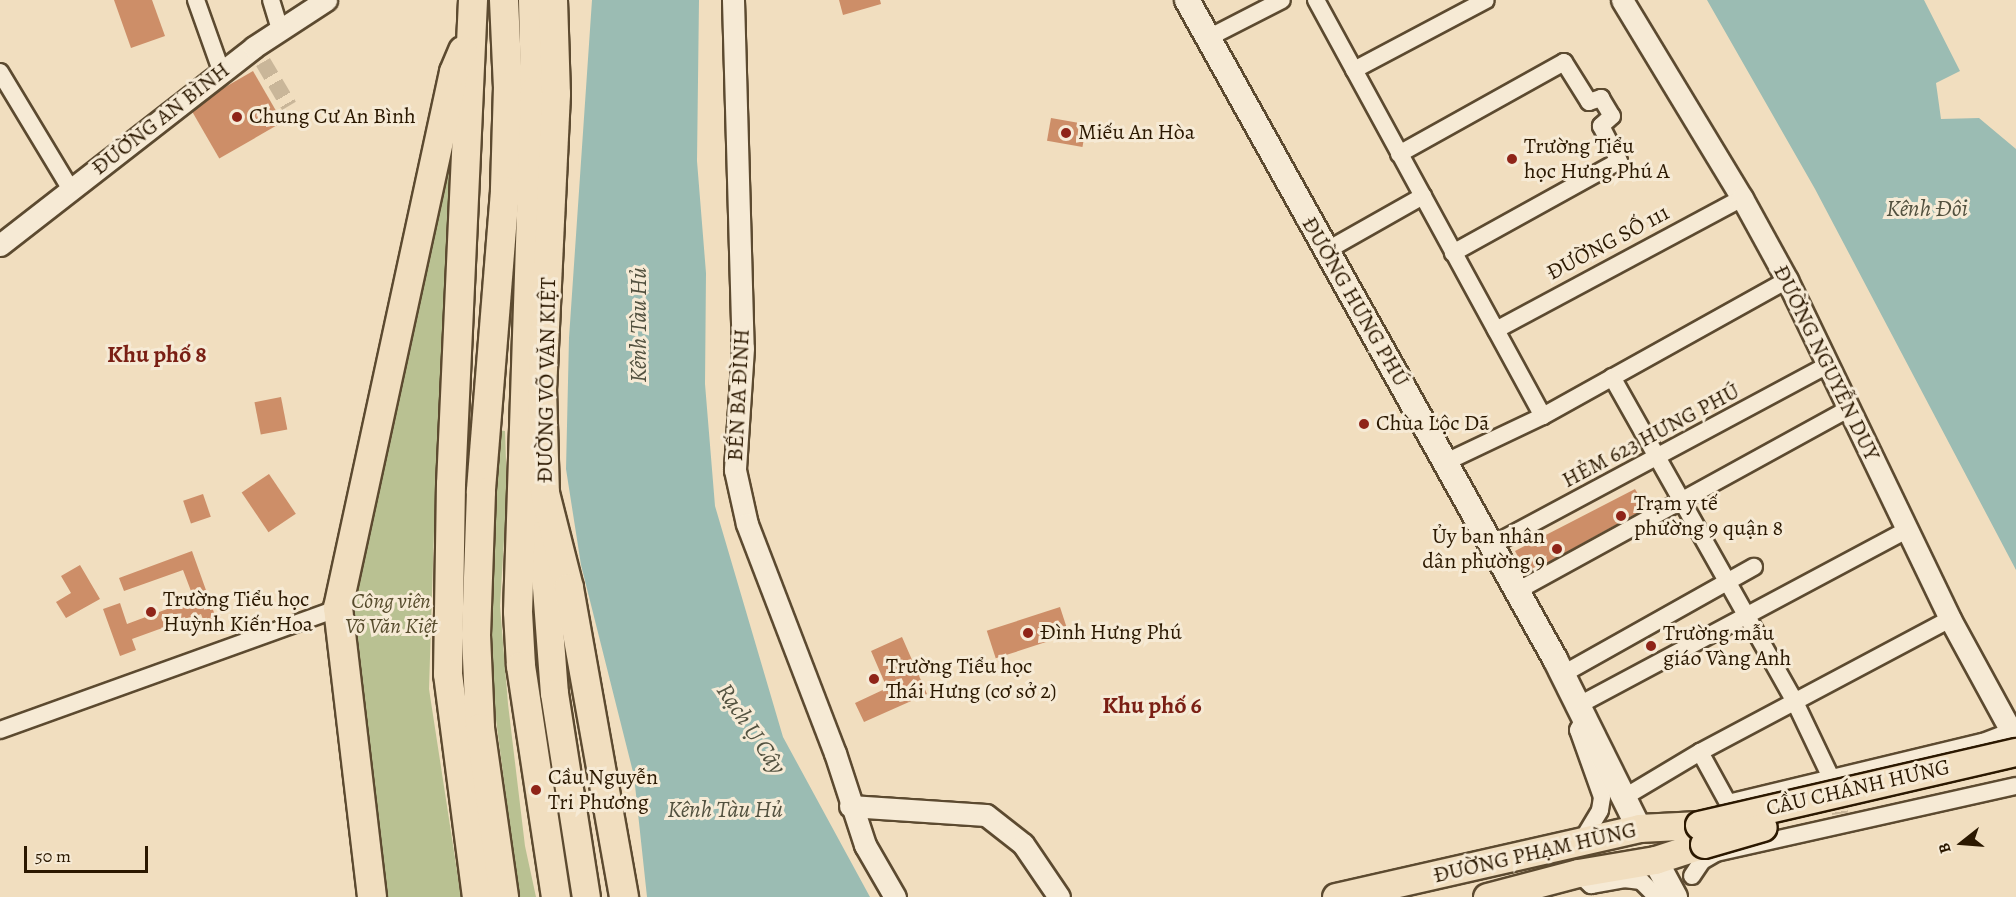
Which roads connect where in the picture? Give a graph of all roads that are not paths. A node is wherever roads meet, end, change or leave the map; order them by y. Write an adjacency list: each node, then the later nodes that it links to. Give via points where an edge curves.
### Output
1 (196, 0): 18 (street)
2 (271, 0): 14 (street)
3 (326, 0): 14 (street, ĐƯỜNG AN BÌNH)
4 (504, 0): 65 (highway, via 506,158 481,492 476,635 480,728)
5 (532, 0): 27 (highway, ĐƯỜNG VÕ VĂN KIỆT, via 535,91)
6 (554, 0): 31 (highway, ĐƯỜNG VÕ VĂN KIỆT, via 556,94)
7 (733, 0): 56 (street, BẾN BA ĐÌNH, via 743,348 735,470 747,524 835,753)
8 (1188, 0): 15 (main road, ĐƯỜNG HƯNG PHÚ)
9 (1282, 0): 15 (street)
10 (1316, 0): 16 (street)
11 (1486, 0): 16 (street)
12 (1622, 0): 22 (street, ĐƯỜNG NGUYỄN DUY)
13 (472, 10): 43 (highway, via 454,72); 64 (highway, via 452,472 448,674)
14 (280, 29): 18 (street, ĐƯỜNG AN BÌNH)
15 (1208, 38): 24 (main road, ĐƯỜNG HƯNG PHÚ)
16 (1354, 70): 19 (street)
17 (0, 72): 20 (street)
18 (222, 73): 20 (street, ĐƯỜNG AN BÌNH)
19 (1400, 154): 21 (street); 25 (street, via 1563,62 1589,102 1601,98 1612,116 1601,126 1619,161)
20 (70, 188): 23 (street, ĐƯỜNG AN BÌNH)
21 (1423, 196): 24 (street); 25 (street)
22 (1742, 198): 26 (street, ĐƯỜNG NGUYỄN DUY); 28 (street, ĐƯỜNG SỐ 111)
23 (0, 245)
24 (1324, 252): 35 (main road, ĐƯỜNG HƯNG PHÚ)
25 (1453, 253): 28 (street)
26 (1787, 280): 29 (street, ĐƯỜNG NGUYỄN DUY); 30 (street)
27 (525, 303): 31 (highway); 66 (highway, ĐƯỜNG VÕ VĂN KIỆT, via 518,612 521,666)
28 (1496, 330): 33 (street)
29 (1829, 364): 32 (street, ĐƯỜNG NGUYỄN DUY); 34 (street, HẺM 623 HƯNG PHÚ)
30 (1612, 377): 33 (street); 34 (street)
31 (542, 388): 36 (highway, ĐƯỜNG VÕ VĂN KIỆT)
32 (1850, 408): 37 (street); 38 (street, ĐƯỜNG NGUYỄN DUY)
33 (1543, 416): 35 (street)
34 (1658, 459): 37 (street); 39 (street, HẺM 623 HƯNG PHÚ)
35 (1446, 462): 39 (main road, ĐƯỜNG HƯNG PHÚ)
36 (545, 493): 67 (main road, via 542,534 554,693); 68 (highway, ĐƯỜNG VÕ VĂN KIỆT, via 574,611)
37 (1681, 501): 41 (street); 42 (street)
38 (1907, 530): 44 (street); 45 (street, ĐƯỜNG NGUYỄN DUY)
39 (1492, 545): 42 (main road, ĐƯỜNG HƯNG PHÚ)
40 (1754, 567): 41 (street)
41 (1726, 582): 44 (street); 46 (street)
42 (1517, 591): 46 (main road, ĐƯỜNG HƯNG PHÚ)
43 (338, 608): 49 (street); 63 (highway)
44 (1746, 615): 47 (street); 48 (street)
45 (1950, 619): 47 (street); 50 (street, ĐƯỜNG NGUYỄN DUY)
46 (1563, 675): 48 (main road, ĐƯỜNG HƯNG PHÚ)
47 (1794, 700): 51 (street); 53 (street)
48 (1581, 712): 55 (main road, ĐƯỜNG HƯNG PHÚ); 59 (street, via 1578,730 1602,797 1600,810)
49 (0, 730)
50 (2014, 739): 53 (street, via 1983,742); 58 (main road, CẦU CHÁNH HƯNG, bridge)
51 (1700, 752): 53 (street, via 1728,804); 55 (street)
52 (2016, 768): 58 (main road, CẦU CHÁNH HƯNG, bridge, via 1782,822)
53 (1836, 784)
54 (2016, 786): 62 (street, via 1841,819 1716,853 1702,861)
55 (1623, 798): 57 (main road, ĐƯỜNG HƯNG PHÚ)
56 (850, 807): 69 (street, BẾN BA ĐÌNH, via 871,861); 70 (street, via 986,815 1023,844)
57 (1639, 828): 58 (main road, ĐƯỜNG PHẠM HÙNG); 59 (main road, ĐƯỜNG PHẠM HÙNG)
58 (1702, 834): 60 (main road, ĐƯỜNG PHẠM HÙNG)
59 (1580, 843): 71 (main road, ĐƯỜNG PHẠM HÙNG)
60 (1655, 860): 61 (main road, ĐƯỜNG PHẠM HÙNG); 74 (main road)
61 (1578, 873): 72 (main road, ĐƯỜNG PHẠM HÙNG); 73 (street, via 1591,885 1624,879 1641,881)
62 (1692, 876)
63 (372, 897)
64 (477, 897)
65 (504, 897)
66 (556, 897)
67 (586, 897)
68 (624, 897)
69 (895, 897)
70 (1059, 897)
71 (1336, 897)
72 (1487, 897)
73 (1657, 897)
74 (1675, 897)

